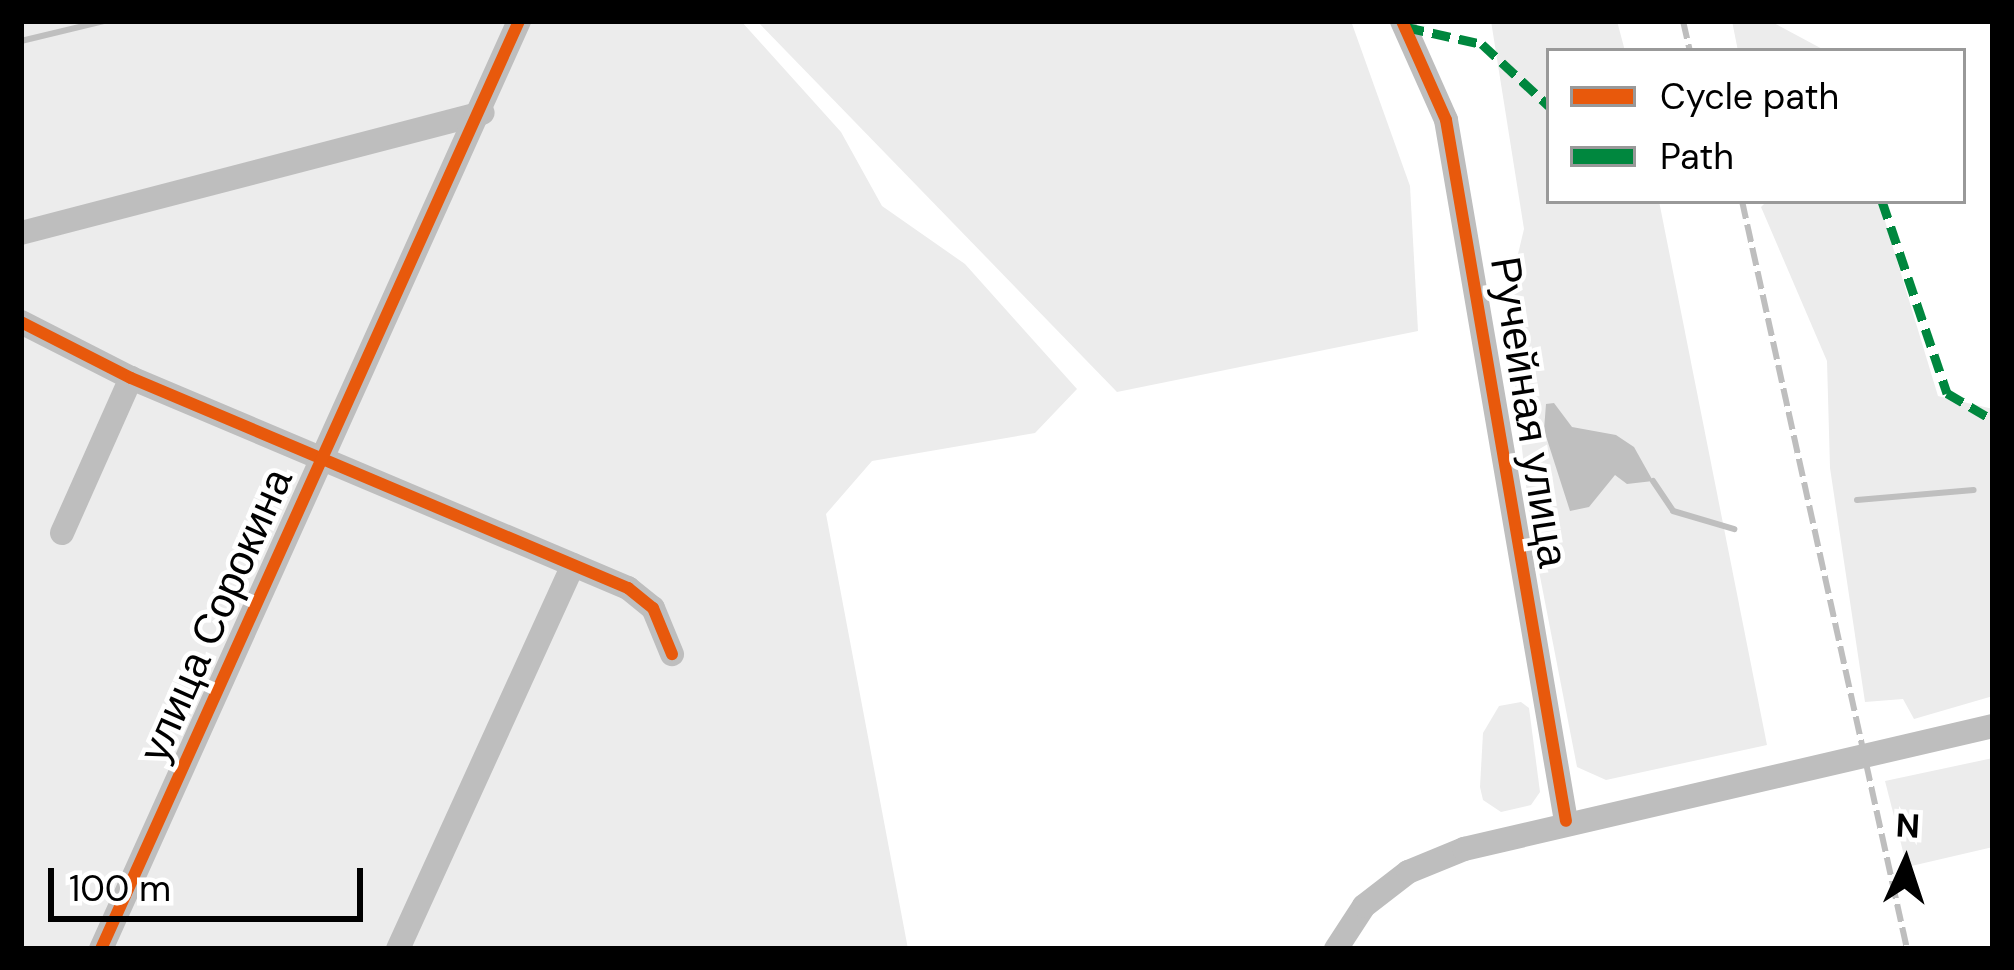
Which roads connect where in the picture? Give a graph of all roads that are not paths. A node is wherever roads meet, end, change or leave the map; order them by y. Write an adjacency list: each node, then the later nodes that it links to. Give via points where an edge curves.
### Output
1 (519, 21): 3 (street, улица Сорокина)
2 (1402, 21): 12 (street, Ручейная улица, via 1446,120)
3 (483, 113): 4 (street); 7 (street, улица Сорокина)
4 (21, 233)
5 (21, 322): 6 (street)
6 (131, 378): 7 (street); 8 (street)
7 (322, 458): 9 (street); 13 (street, улица Сорокина)
8 (62, 533)
9 (573, 565): 10 (street, via 652,608); 14 (street)
10 (672, 654)
11 (1993, 726): 12 (street)
12 (1566, 821): 15 (street, via 1408,872 1364,906)
13 (100, 949)
14 (398, 949)
15 (1336, 949)

